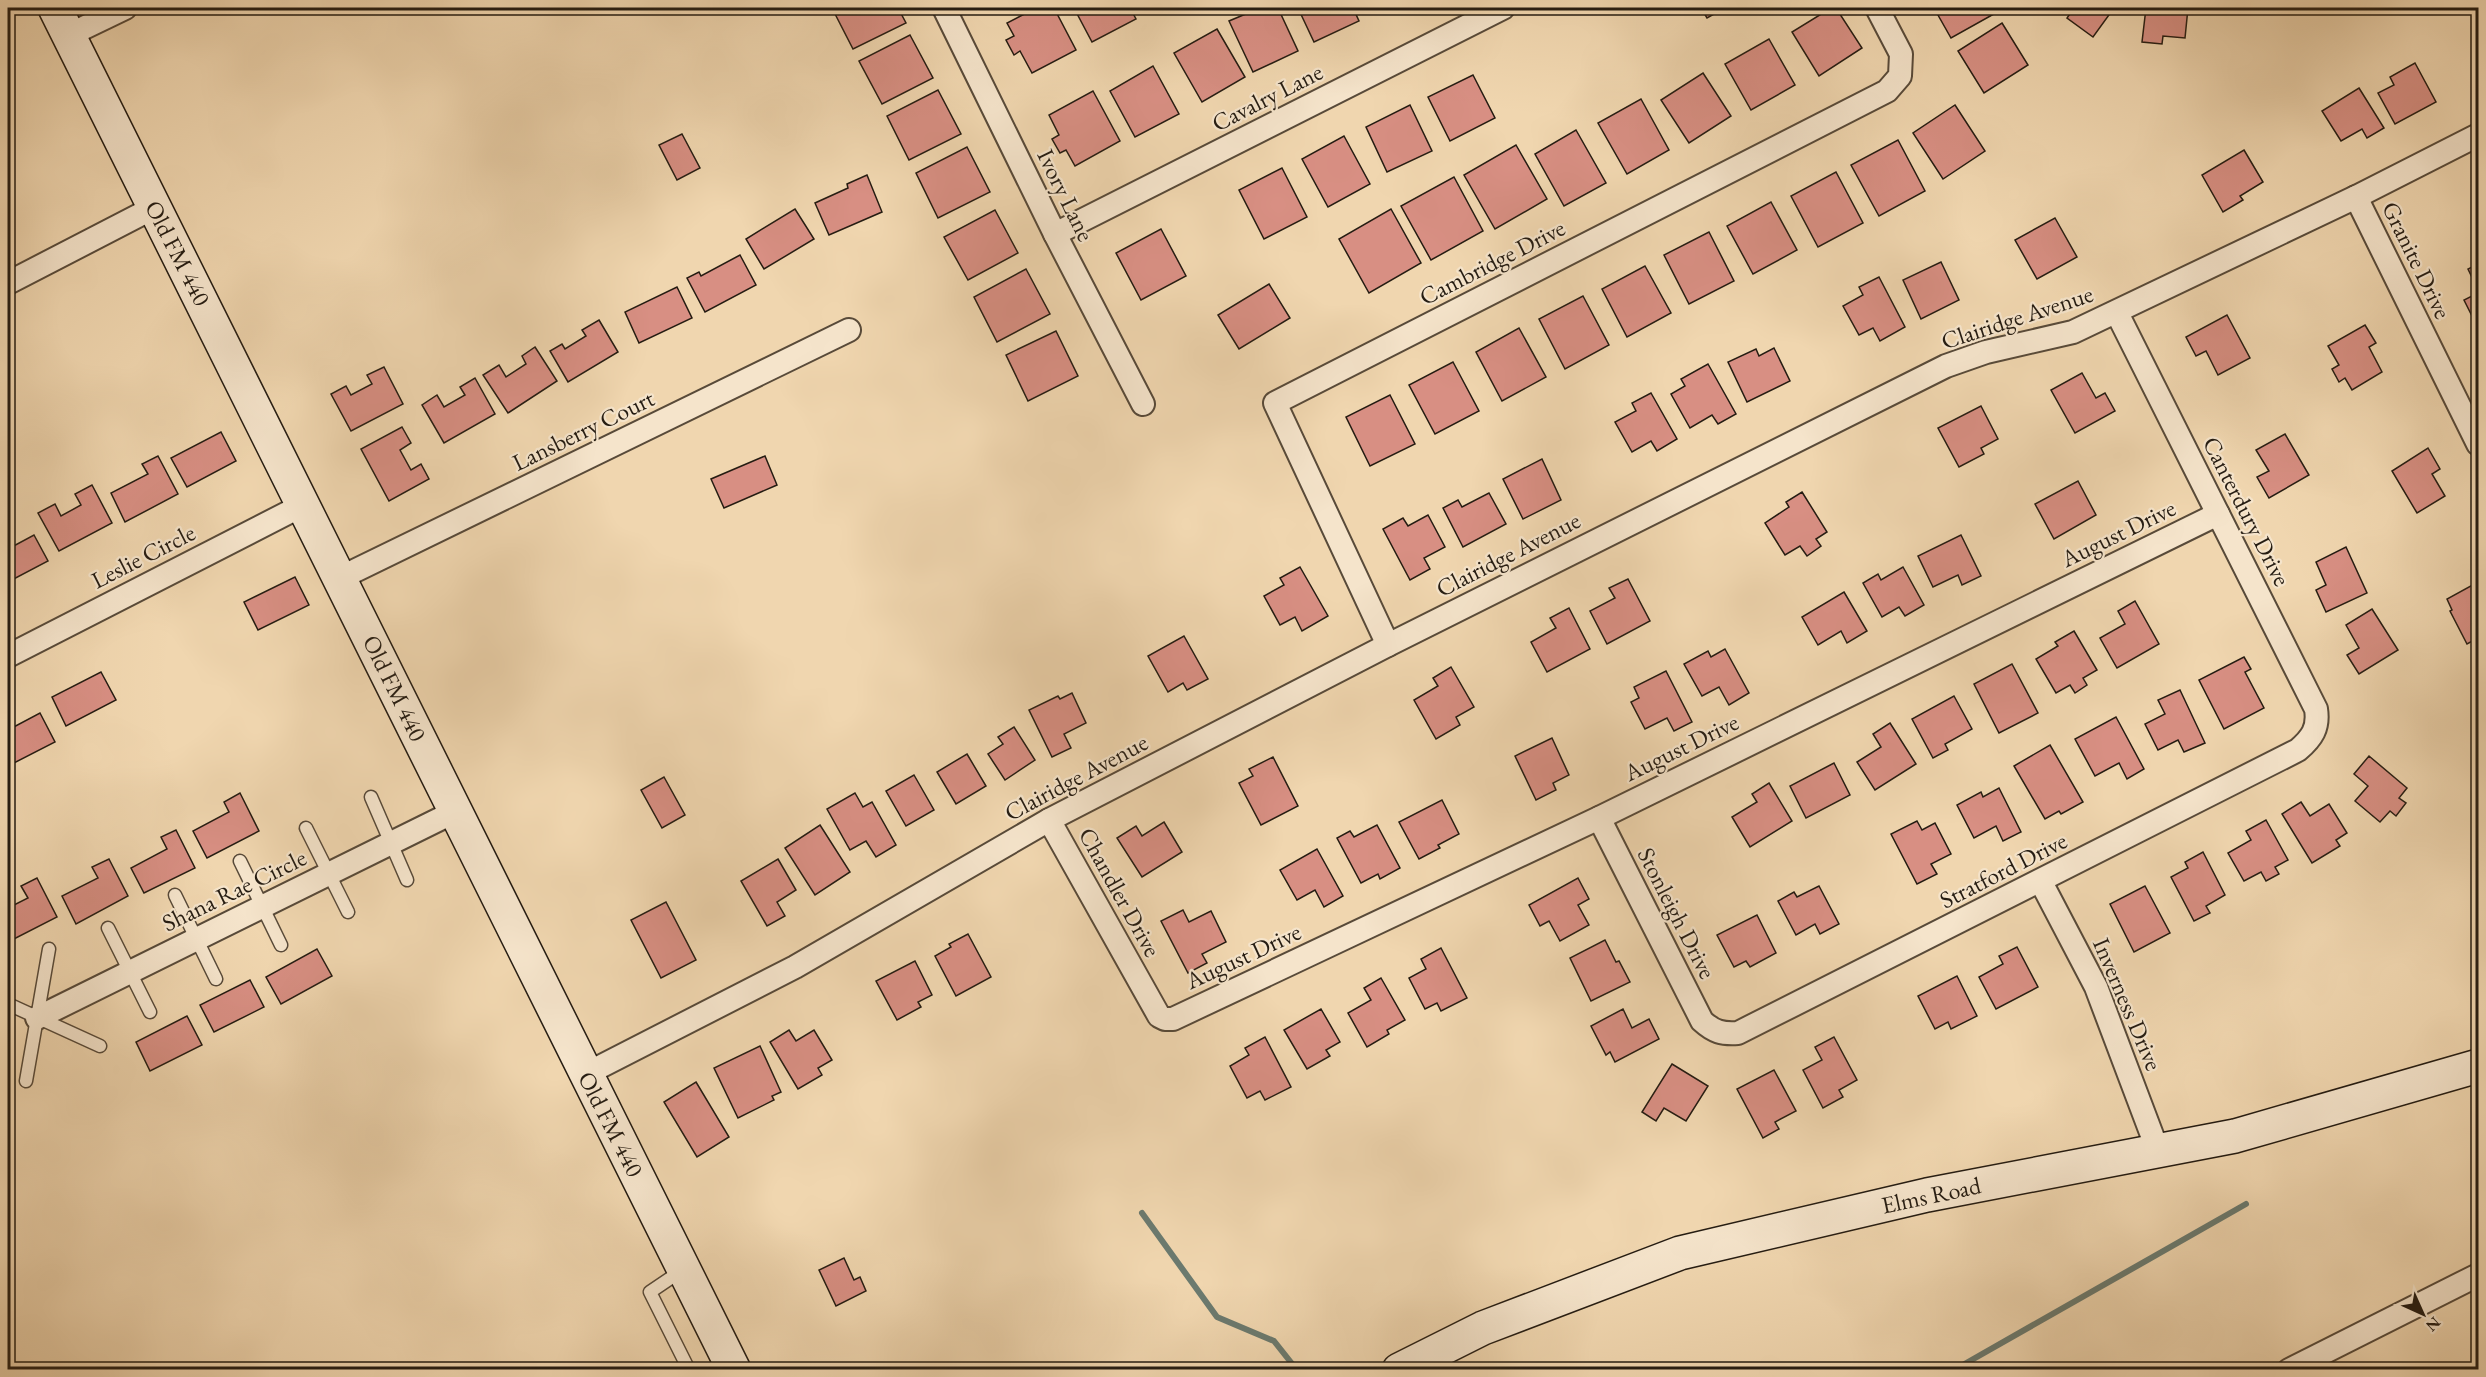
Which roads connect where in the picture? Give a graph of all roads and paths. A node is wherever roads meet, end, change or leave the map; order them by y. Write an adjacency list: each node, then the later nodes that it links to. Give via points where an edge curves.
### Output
1 (125, 8): 5 (street)
2 (944, 8): 9 (street, Ivory Lane)
3 (1503, 8): 9 (street, Cavalry Lane)
4 (1877, 8): 18 (street, Cambridge Drive, via 1900,54 1900,76 1887,91 1275,403)
5 (62, 21): 8 (street, Old FM 440)
6 (2478, 135): 7 (street, Clairidge Avenue)
7 (2355, 197): 11 (street, Clairidge Avenue); 14 (street, Granite Drive)
8 (155, 207): 10 (street); 15 (street, Old FM 440)
9 (1055, 234): 13 (street, Ivory Lane)
10 (8, 283)
11 (2117, 313): 16 (street, Canterdury Drive); 18 (street, Clairidge Avenue, via 2073,332 1986,352 1946,366)
12 (849, 330): 17 (street, Lansberry Court)
13 (1143, 404)
14 (2478, 444)
15 (303, 505): 17 (street, Old FM 440); 19 (street, Leslie Circle)
16 (2218, 514): 20 (street, Canterdury Drive, via 2316,709 2318,720); 23 (street, August Drive)
17 (340, 578): 22 (street, Old FM 440)
18 (1388, 645): 24 (street, Clairidge Avenue)
19 (8, 656)
20 (2312, 736): 30 (street, Stratford Drive, via 2298,750)
21 (371, 797): 26 (lane)
22 (456, 811): 26 (street, Shana Rae Circle); 47 (street, Old FM 440)
23 (1599, 818): 43 (street, August Drive, via 1173,1019); 44 (street, Stonleigh Drive, via 1702,1021)
24 (1049, 819): 43 (street, Chandler Drive, via 1159,1016); 47 (street, Clairidge Avenue, via 795,967)
25 (306, 828): 28 (lane)
26 (391, 843): 28 (street, Shana Rae Circle); 29 (lane)
27 (240, 861): 32 (lane)
28 (329, 873): 32 (street, Shana Rae Circle); 33 (lane)
29 (406, 880)
30 (2041, 882): 44 (street, Stratford Drive, via 1738,1033); 49 (street, Inverness Drive, via 2096,987)
31 (175, 895): 35 (lane)
32 (262, 906): 35 (street, Shana Rae Circle); 36 (lane)
33 (348, 912)
34 (108, 928): 38 (lane)
35 (196, 938): 38 (street, Shana Rae Circle); 39 (lane)
36 (281, 945)
37 (49, 949): 42 (lane)
38 (130, 971): 41 (lane); 42 (street, Shana Rae Circle)
39 (216, 979)
40 (8, 1004): 42 (lane)
41 (150, 1012)
42 (37, 1018): 45 (lane); 48 (lane)
43 (1165, 1019)
44 (1712, 1030)
45 (100, 1046)
46 (2478, 1066): 49 (street, Elms Road, via 2235,1136)
47 (586, 1074): 50 (street, Old FM 440)
48 (26, 1081)
49 (2158, 1151): 54 (street, Elms Road, via 1927,1195 1680,1253 1483,1328)
50 (684, 1269): 52 (lane, via 650,1292); 53 (street, Old FM 440)
51 (2478, 1275): 55 (street)
52 (689, 1370)
53 (734, 1370)
54 (1399, 1370)
55 (2289, 1370)

